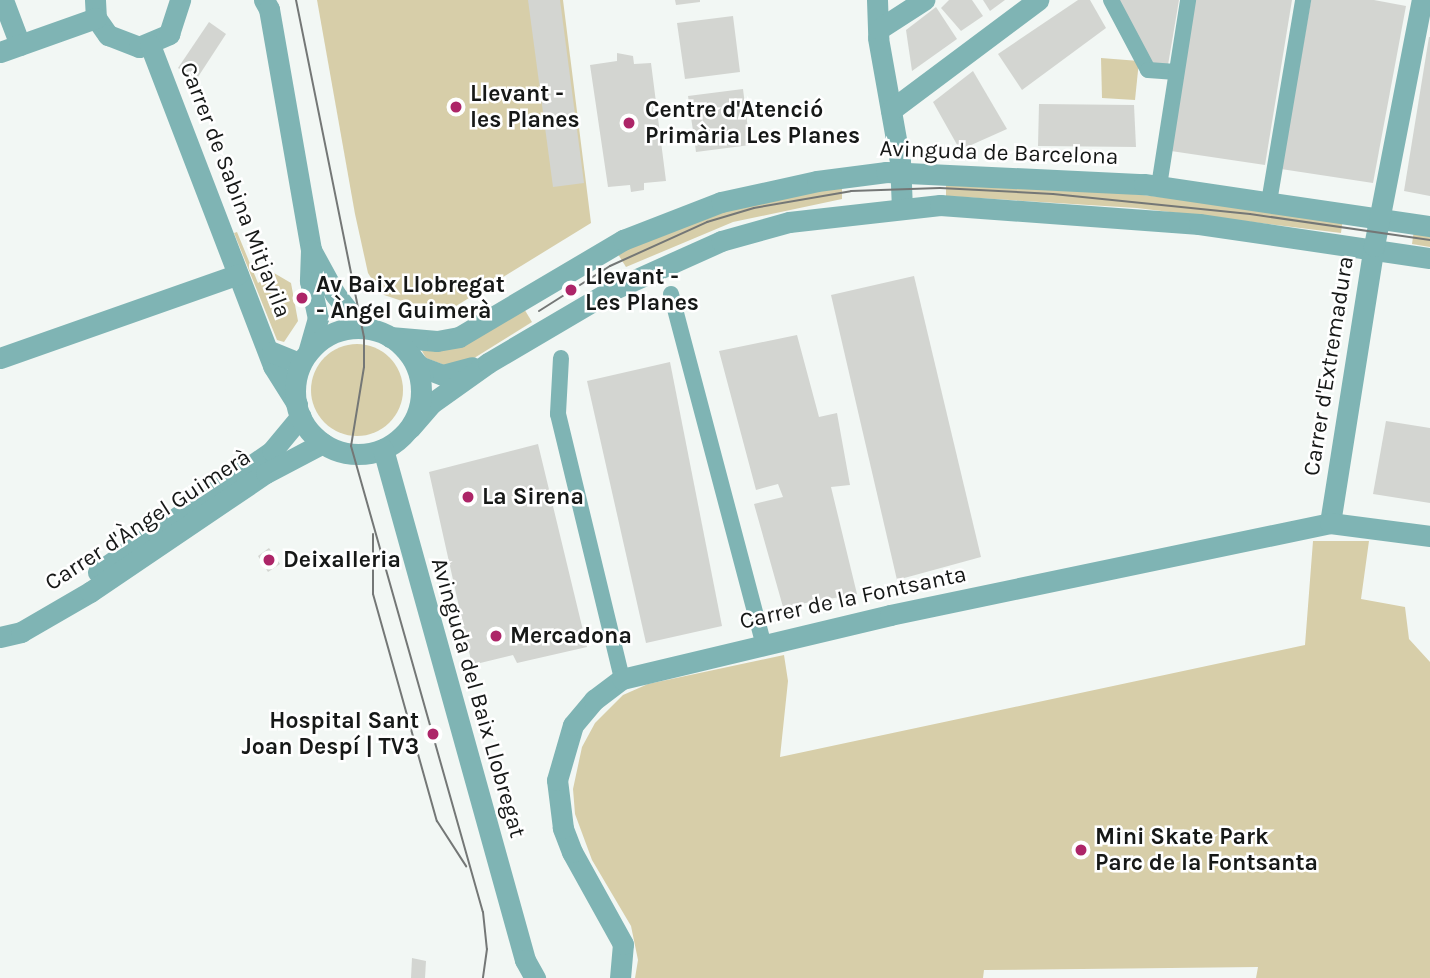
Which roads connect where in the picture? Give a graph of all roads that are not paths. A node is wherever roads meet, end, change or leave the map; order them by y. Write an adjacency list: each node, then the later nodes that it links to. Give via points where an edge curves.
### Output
1 (3, 0): 16 (street)
2 (180, 0): 15 (street, via 169,34)
3 (864, 0): 14 (street)
4 (877, 0): 14 (street)
5 (924, 0): 14 (street)
6 (1038, 0): 18 (street)
7 (1111, 0): 17 (street, via 1149,70)
8 (1188, 0): 17 (street)
9 (1303, 0): 21 (street)
10 (1421, 0): 11 (street); 23 (street, Carrer d'Extremadura)
11 (1430, 2)
12 (268, 3): 26 (street)
13 (96, 9): 15 (street, via 118,42); 16 (street)
14 (879, 29): 18 (street)
15 (150, 46): 28 (street, Carrer de Sabina Mitjavila)
16 (10, 48)
17 (1177, 72): 20 (street)
18 (891, 110): 19 (street)
19 (901, 171): 20 (street, Avinguda de Barcelona); 22 (street); 31 (street, Avinguda de Barcelona, via 817,181 721,202 623,240 459,337 437,341)
20 (1159, 186): 21 (street, Avinguda de Barcelona)
21 (1269, 202): 23 (street, Avinguda de Barcelona)
22 (902, 208): 25 (street, via 940,205 1199,224); 37 (street, via 789,222 721,241 610,290)
23 (1379, 217): 24 (street, Avinguda de Barcelona); 25 (street, Carrer d'Extremadura)
24 (1430, 226)
25 (1374, 246): 27 (street); 42 (street, Carrer d'Extremadura)
26 (311, 250): 30 (street, via 335,293); 35 (street, via 310,281 318,318)
27 (1430, 258)
28 (238, 274): 32 (street, Carrer de Sabina Mitjavila); 34 (street)
29 (671, 294): 45 (street)
30 (362, 327): 31 (street); 35 (street, via 330,334)
31 (390, 337): 33 (street)
32 (272, 352): 35 (street, Carrer de Sabina Mitjavila); 38 (street, Carrer de Sabina Mitjavila, via 274,366)
33 (411, 356): 37 (street, via 419,366 443,375); 39 (street, via 421,380 420,405)
34 (0, 358)
35 (304, 358): 38 (street)
36 (561, 358): 46 (street, via 558,414)
37 (488, 363): 39 (street, via 432,403)
38 (299, 410): 40 (street); 44 (street, Carrer d'Àngel Guimerà, via 272,451)
39 (410, 428): 41 (street)
40 (323, 443): 41 (street, via 352,453); 44 (street, Carrer d'Àngel Guimerà, via 266,473 90,592 21,632)
41 (383, 449): 47 (street, Avinguda del Baix Llobregat)
42 (1330, 523): 43 (street, Carrer de la Fontsanta); 45 (street, Carrer de la Fontsanta)
43 (1430, 536)
44 (0, 637)
45 (763, 643): 46 (street, Carrer de la Fontsanta)
46 (622, 679): 48 (street, Carrer de la Fontsanta, via 588,706 573,725 557,780 563,828 572,852 623,944)
47 (526, 972)
48 (620, 978)

